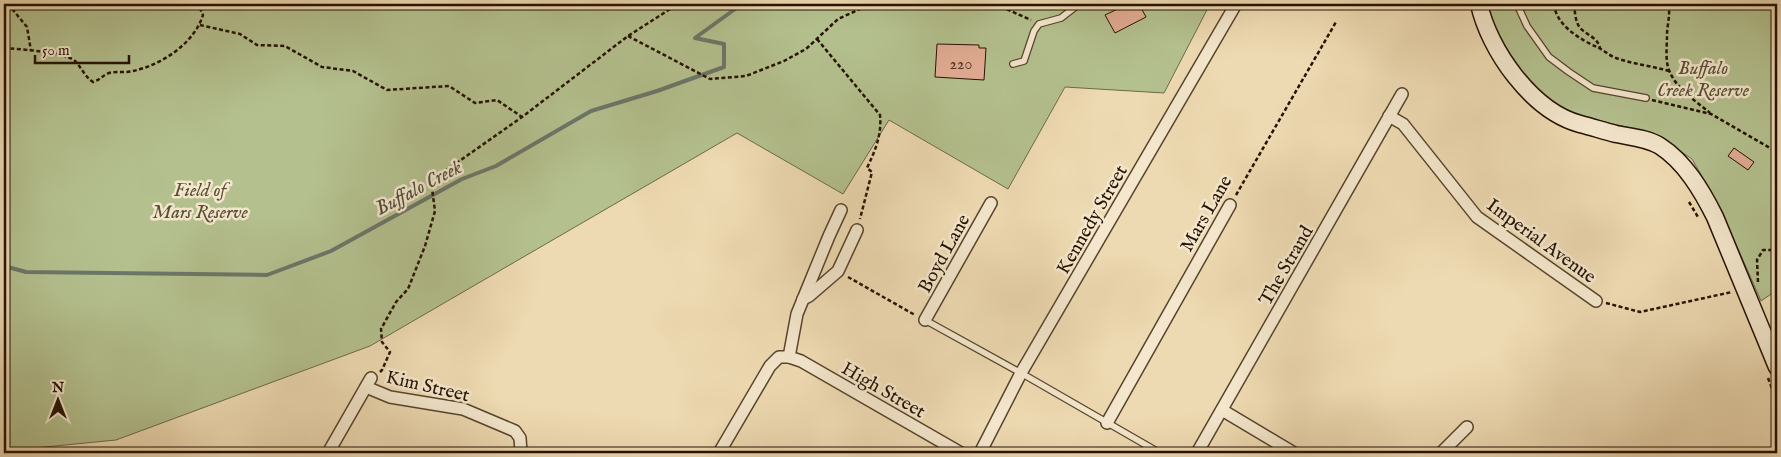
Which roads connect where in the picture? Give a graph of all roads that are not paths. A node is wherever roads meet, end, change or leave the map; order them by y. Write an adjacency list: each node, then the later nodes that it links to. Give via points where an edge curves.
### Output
1 (1079, 4): 5 (lane, via 1061,18 1039,24 1024,61)
2 (1236, 4): 18 (street, Kennedy Street)
3 (1479, 4): 17 (main road, via 1503,60 1526,89 1550,110 1577,123 1658,145 1684,168 1715,217)
4 (1517, 4): 7 (lane, via 1527,26 1549,57 1569,72 1593,88)
5 (1013, 64)
6 (1402, 94): 8 (street, The Strand)
7 (1646, 98)
8 (1389, 116): 14 (street, Imperial Avenue, via 1403,124 1477,217); 19 (street, The Strand)
9 (991, 203): 15 (street, Boyd Lane)
10 (1230, 205): 20 (street, Mars Lane)
11 (841, 210): 13 (street)
12 (857, 230): 13 (street, via 838,271)
13 (804, 299): 16 (street, via 797,314)
14 (1596, 301)
15 (925, 320): 18 (lane, Boyd Lane)
16 (789, 357): 24 (street, via 779,357 770,366); 25 (street, High Street)
17 (1772, 370)
18 (1021, 373): 20 (lane, Boyd Lane); 26 (street, Kennedy Street)
19 (1222, 410): 28 (street, The Strand); 29 (street)
20 (1107, 423): 27 (lane, Boyd Lane)
21 (1467, 427): 30 (street)
22 (328, 453): 23 (street, Kim Street, via 369,382 390,397 463,409 515,431 520,438)
23 (521, 453)
24 (719, 453)
25 (958, 453)
26 (980, 453)
27 (1160, 453)
28 (1197, 453)
29 (1294, 453)
30 (1440, 453)

